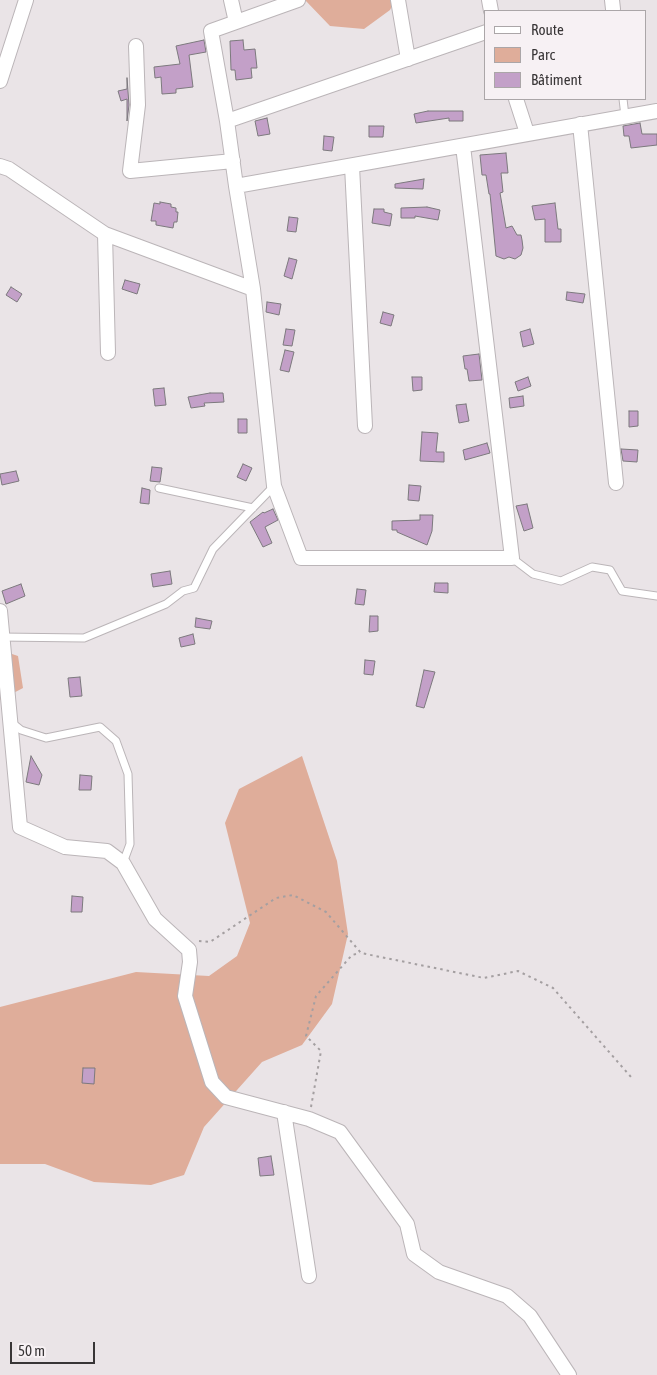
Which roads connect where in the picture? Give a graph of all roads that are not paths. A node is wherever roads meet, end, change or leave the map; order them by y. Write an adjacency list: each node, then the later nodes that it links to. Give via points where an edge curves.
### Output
1 (26, 0): 9 (street)
2 (231, 0): 5 (street)
3 (298, 0): 5 (street)
4 (398, 0): 8 (street)
5 (236, 22): 14 (street, via 211,31)
6 (484, 33): 8 (street)
7 (136, 46): 18 (street, via 138,105 130,171)
8 (408, 59): 14 (street)
9 (0, 81)
10 (516, 100): 16 (street)
11 (623, 100): 13 (lane)
12 (657, 111): 13 (street)
13 (625, 116): 15 (street)
14 (227, 121): 18 (street)
15 (580, 124): 16 (street); 26 (street)
16 (527, 133): 17 (street)
17 (463, 146): 20 (street); 30 (street)
18 (232, 161): 21 (street)
19 (0, 166): 22 (street)
20 (352, 166): 21 (street); 25 (street)
21 (236, 186): 23 (street)
22 (105, 234): 23 (street); 24 (street)
23 (253, 289): 27 (street)
24 (108, 353)
25 (365, 426)
26 (616, 483)
27 (274, 486): 29 (lane); 30 (street, via 301,558)
28 (158, 488): 29 (lane)
29 (253, 508): 33 (lane, via 214,549 194,588 183,591 166,604 84,638)
30 (512, 558): 31 (lane, via 533,574 561,581 592,567 610,570 622,591)
31 (657, 596)
32 (0, 611): 33 (street)
33 (1, 637): 34 (street)
34 (4, 717): 35 (street, via 20,827 65,847 107,852); 35 (lane, via 21,730 46,738 100,727 116,741 128,774 130,844)
35 (123, 863): 36 (street, via 155,919 189,950 185,996 212,1082 226,1097)
36 (284, 1112): 37 (street); 38 (street, via 340,1132 407,1224 414,1254 439,1272 507,1296 530,1316)
37 (309, 1276)
38 (569, 1375)

